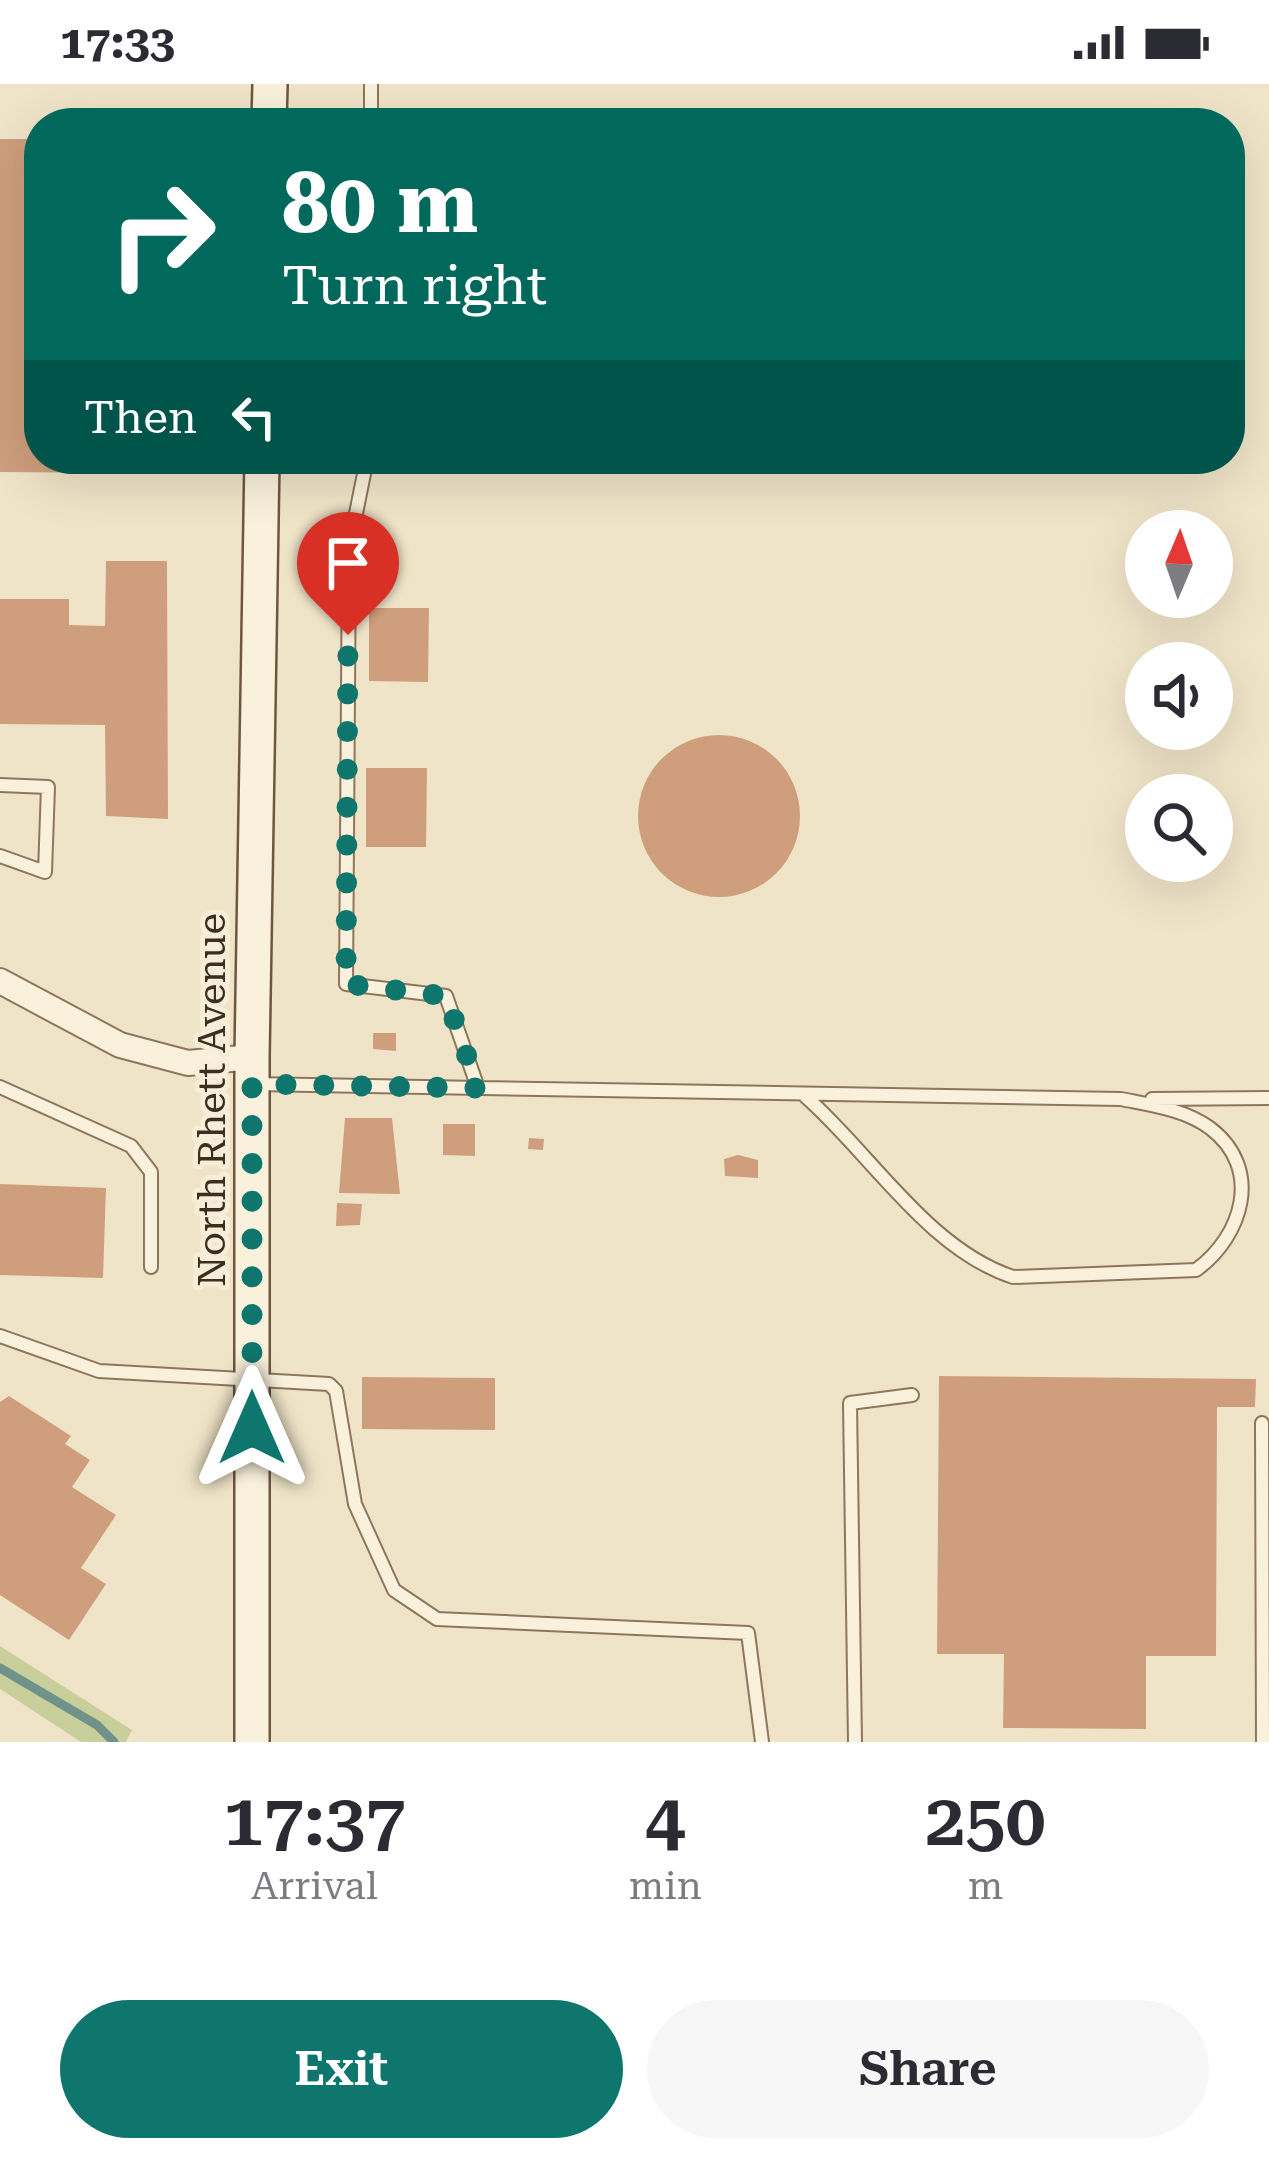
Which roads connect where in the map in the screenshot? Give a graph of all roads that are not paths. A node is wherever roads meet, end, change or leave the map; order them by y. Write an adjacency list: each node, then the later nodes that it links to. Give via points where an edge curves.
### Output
1 (262, 474): 6 (main road, North Rhett Avenue)
2 (365, 474): 8 (lane, via 349,548 346,984 446,996)
3 (0, 784): 4 (lane, via 48,788 45,872)
4 (0, 856)
5 (0, 981): 6 (street, via 120,1045)
6 (252, 1070): 8 (lane); 14 (main road, North Rhett Avenue)
7 (0, 1087): 12 (lane, via 131,1146 151,1172)
8 (478, 1088): 9 (lane)
9 (806, 1096): 11 (lane); 11 (lane, via 953,1244 989,1269 1013,1277 1196,1270 1238,1225 1243,1192 1233,1155 1210,1128 1169,1108)
10 (1269, 1098): 11 (lane)
11 (1120, 1099)
12 (151, 1267)
13 (0, 1336): 14 (lane, via 99,1371)
14 (252, 1383): 17 (main road, North Rhett Avenue); 18 (lane, via 309,1379 336,1391 355,1504 394,1590 437,1619 748,1633)
15 (912, 1395): 19 (lane, via 850,1403)
16 (1262, 1423): 20 (lane)
17 (252, 1742)
18 (762, 1742)
19 (855, 1742)
20 (1263, 1742)

